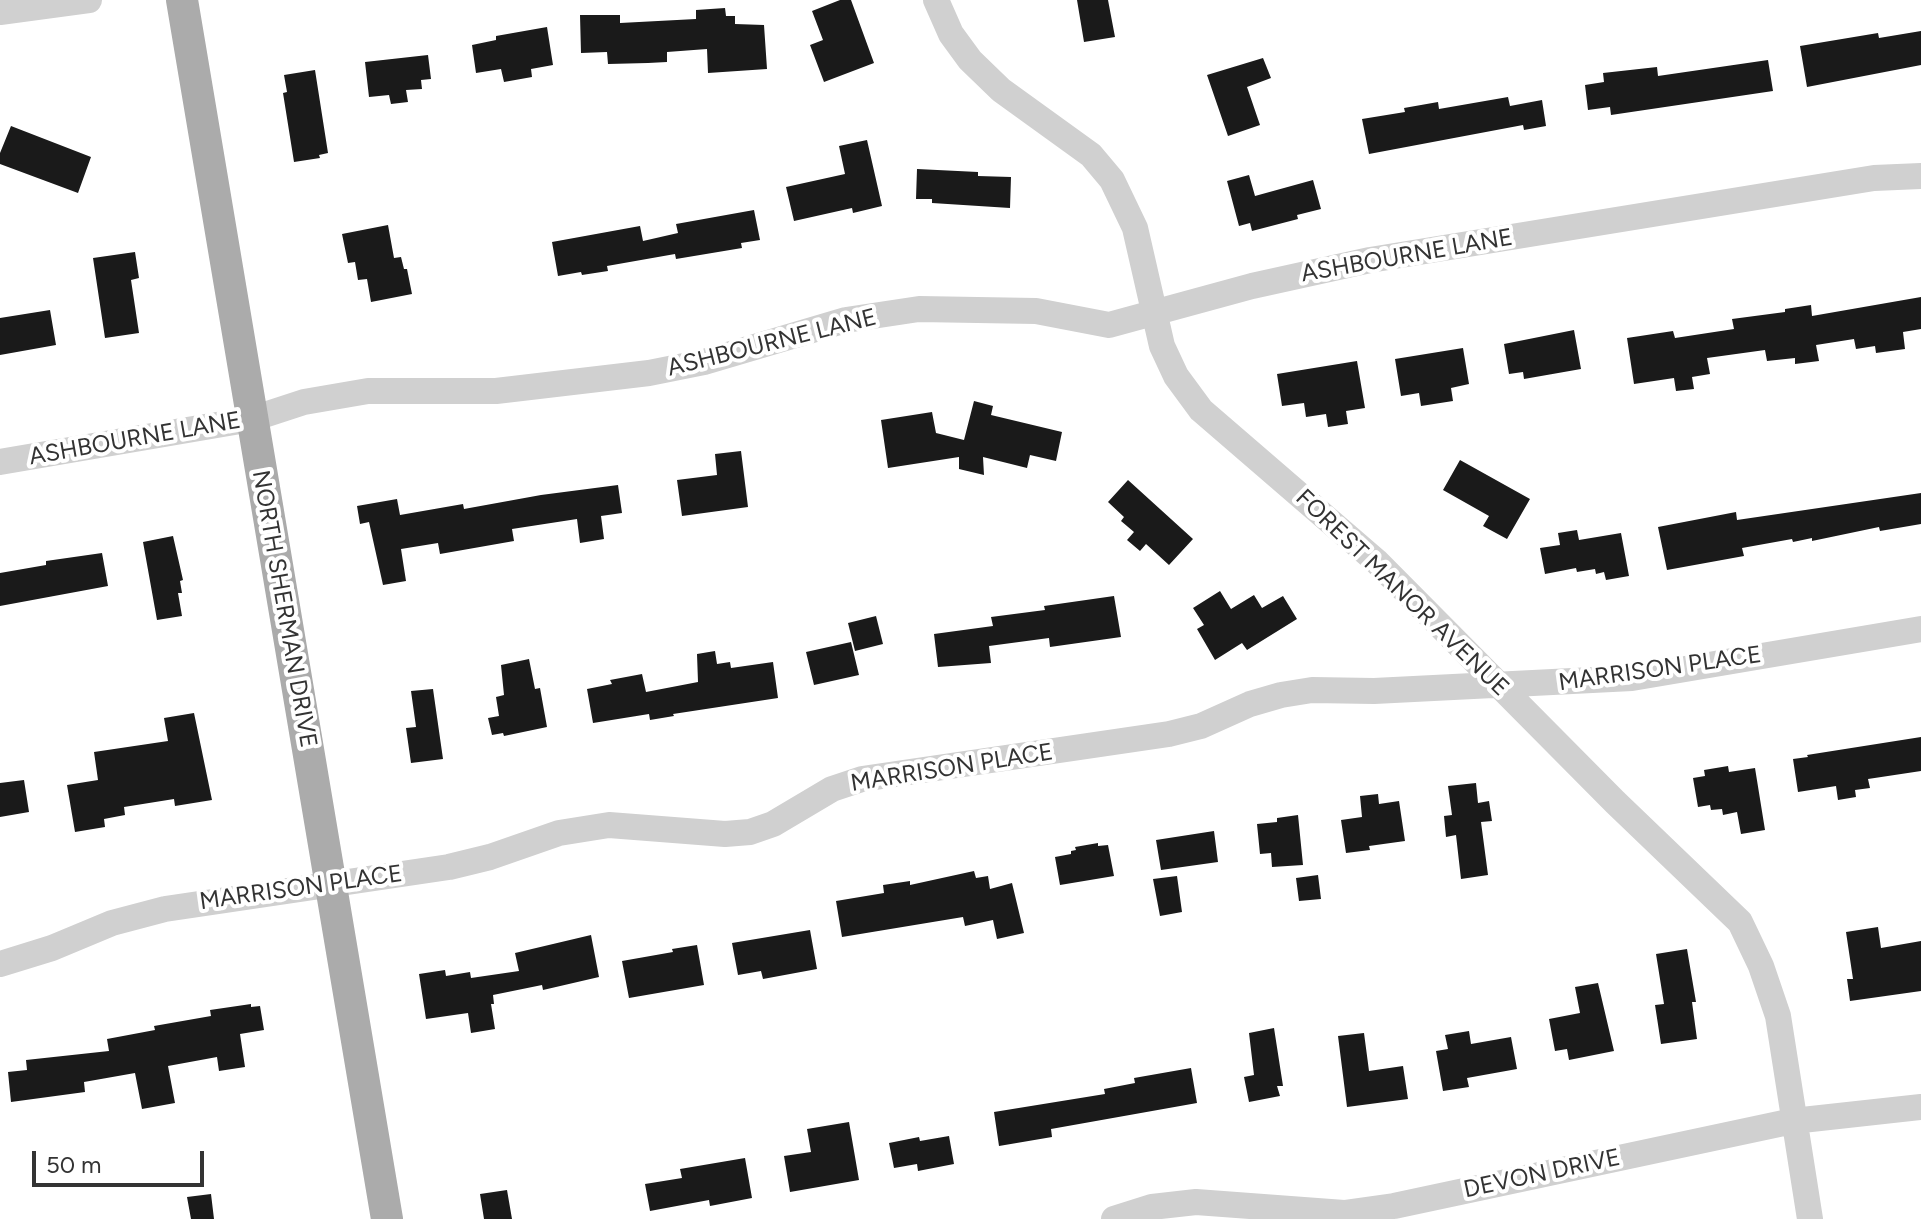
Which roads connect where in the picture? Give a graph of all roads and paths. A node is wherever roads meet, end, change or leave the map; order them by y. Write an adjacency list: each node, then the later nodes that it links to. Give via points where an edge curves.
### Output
1 (89, 0): 4 (street)
2 (182, 0): 7 (main road, NORTH SHERMAN DRIVE)
3 (936, 0): 6 (street, FOREST MANOR AVENUE, via 970,60 1001,90 1075,141 1112,180 1135,228)
4 (0, 12)
5 (1921, 176): 6 (street, ASHBOURNE LANE, via 1874,178 1370,260)
6 (1153, 313): 7 (street, ASHBOURNE LANE, via 1109,325 1036,311 919,309 846,320 649,373 496,391 368,391 304,402); 10 (street, FOREST MANOR AVENUE, via 1171,366 1201,410 1376,561)
7 (252, 419): 8 (street, ASHBOURNE LANE); 11 (main road, NORTH SHERMAN DRIVE)
8 (0, 462)
9 (1921, 629): 10 (street, MARRISON PLACE, via 1632,678)
10 (1500, 685): 11 (street, MARRISON PLACE, via 1281,695 1169,734 862,779 750,832 609,825 559,833 449,867); 14 (street, FOREST MANOR AVENUE, via 1740,922 1778,1016)
11 (331, 884): 12 (street, MARRISON PLACE, via 165,909); 15 (main road, NORTH SHERMAN DRIVE)
12 (0, 964)
13 (1921, 1107): 14 (street, DEVON DRIVE)
14 (1793, 1121): 16 (street, DEVON DRIVE, via 1394,1206 1344,1213 1196,1202 1152,1207); 17 (street, FOREST MANOR AVENUE)
15 (387, 1219)
16 (1114, 1219)
17 (1810, 1219)

